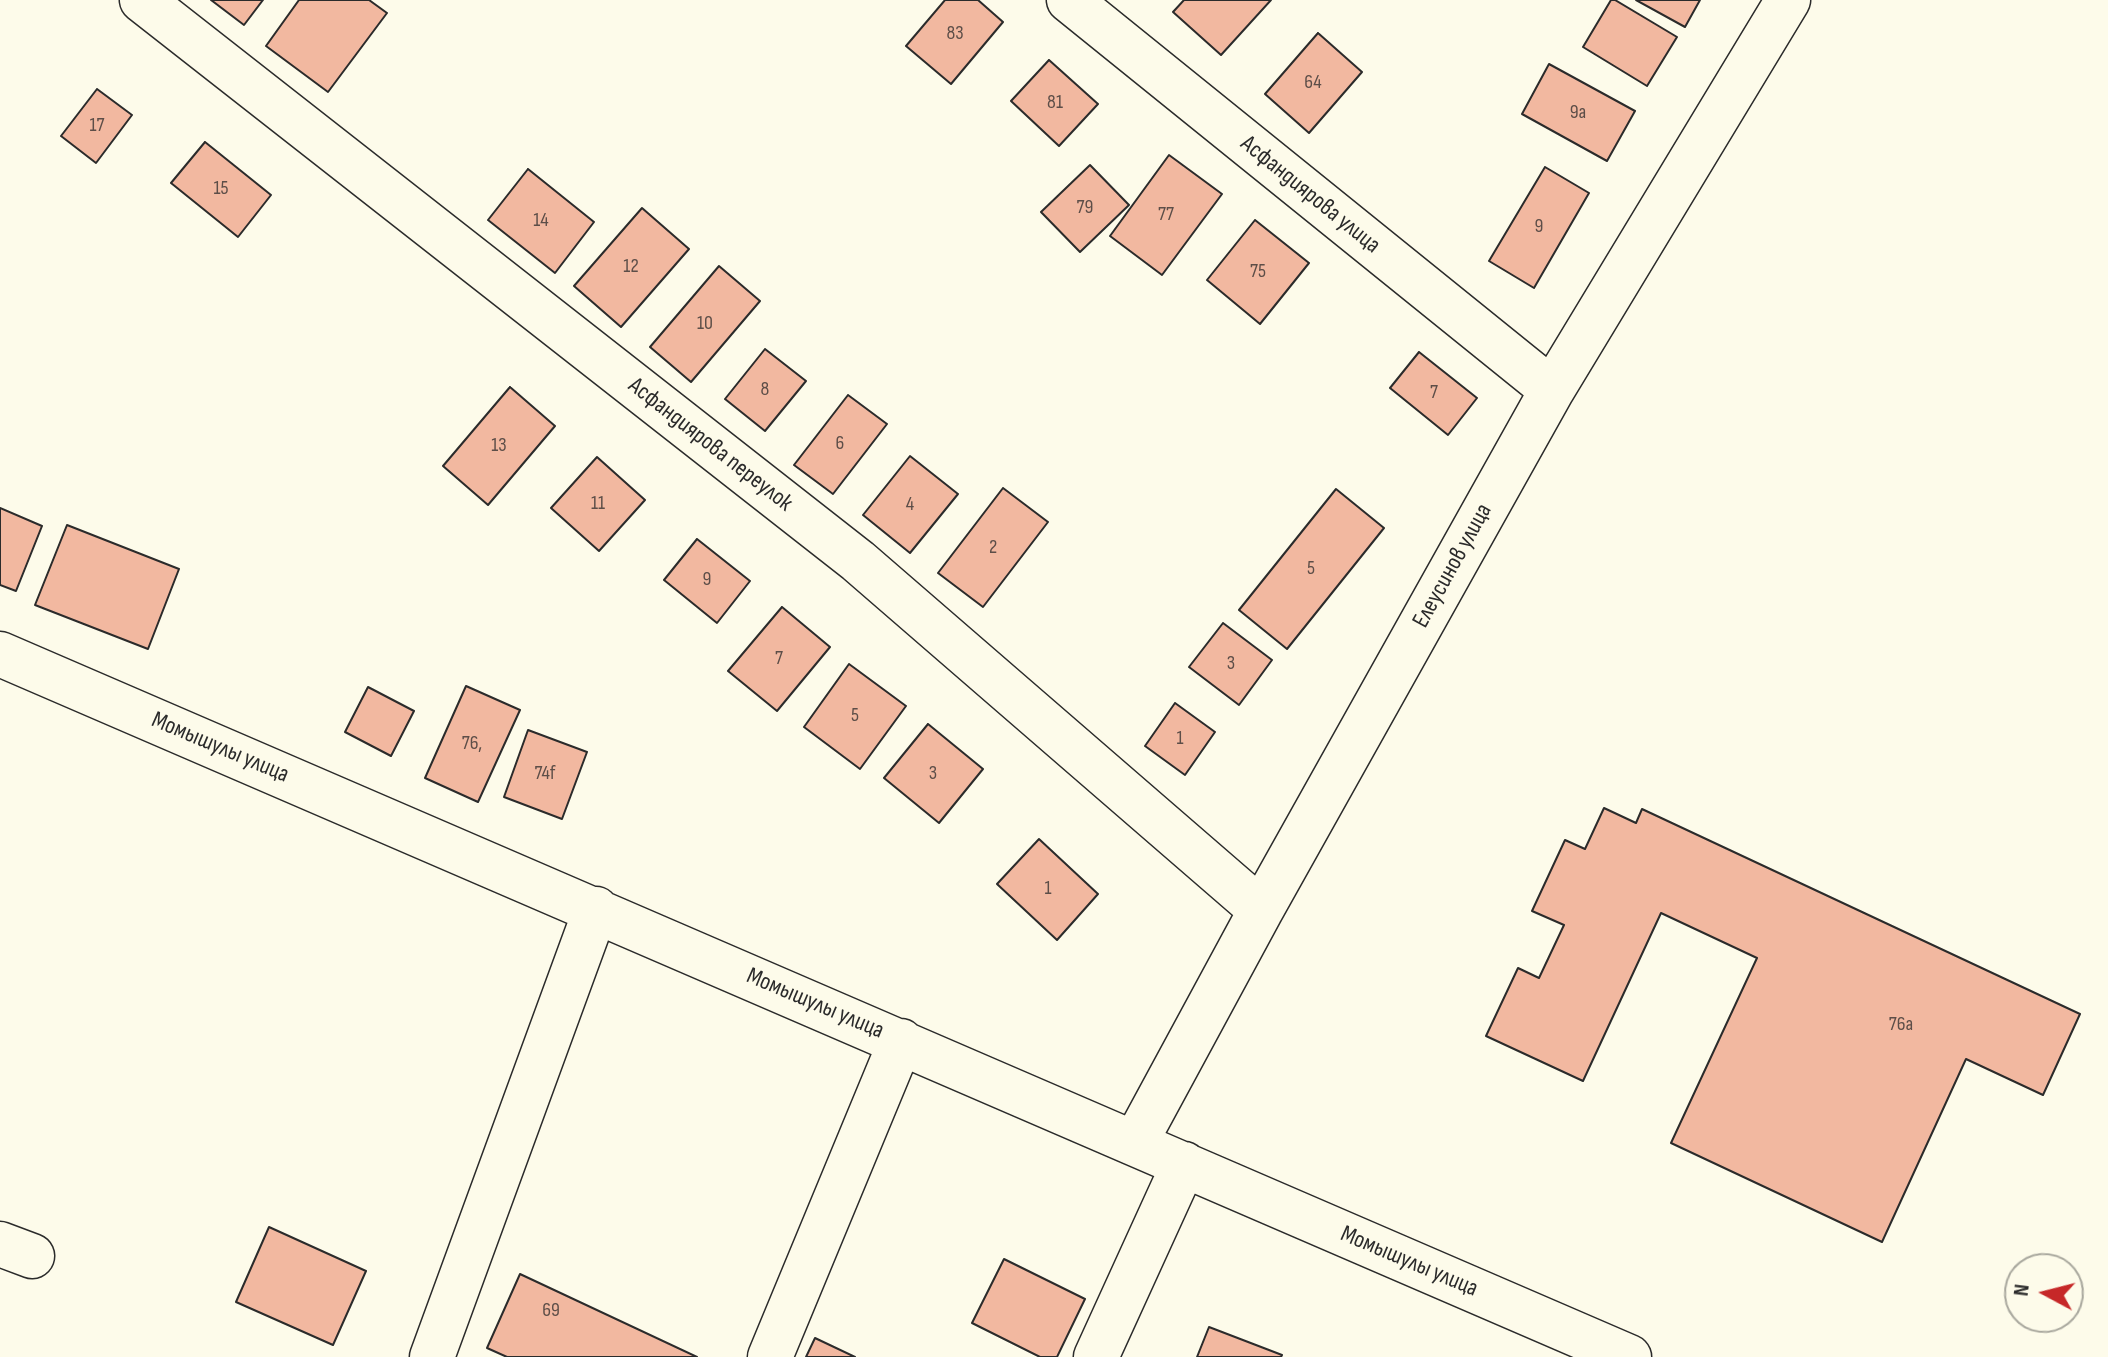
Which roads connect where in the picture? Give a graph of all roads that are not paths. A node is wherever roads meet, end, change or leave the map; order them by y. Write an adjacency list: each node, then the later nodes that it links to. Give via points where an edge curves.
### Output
1 (142, 0): 7 (street, Асфандиярова переулок, via 858,561)
2 (1069, 0): 4 (street, Асфандиярова улица)
3 (1788, 0): 4 (street, Елеусинов улица)
4 (1552, 390): 7 (street, Елеусинов улица)
5 (0, 654): 6 (street, Момышулы улица)
6 (596, 909): 8 (street, Момышулы улица); 12 (street)
7 (1261, 910): 9 (street, Елеусинов улица)
8 (901, 1041): 9 (street, Момышулы улица); 13 (street)
9 (1135, 1143): 10 (street, Момышулы улица)
10 (1184, 1164): 11 (street, Момышулы улица); 14 (street)
11 (1580, 1347): 15 (street, Момышулы улица)
12 (432, 1357)
13 (770, 1357)
14 (1096, 1357)
15 (1629, 1357)

